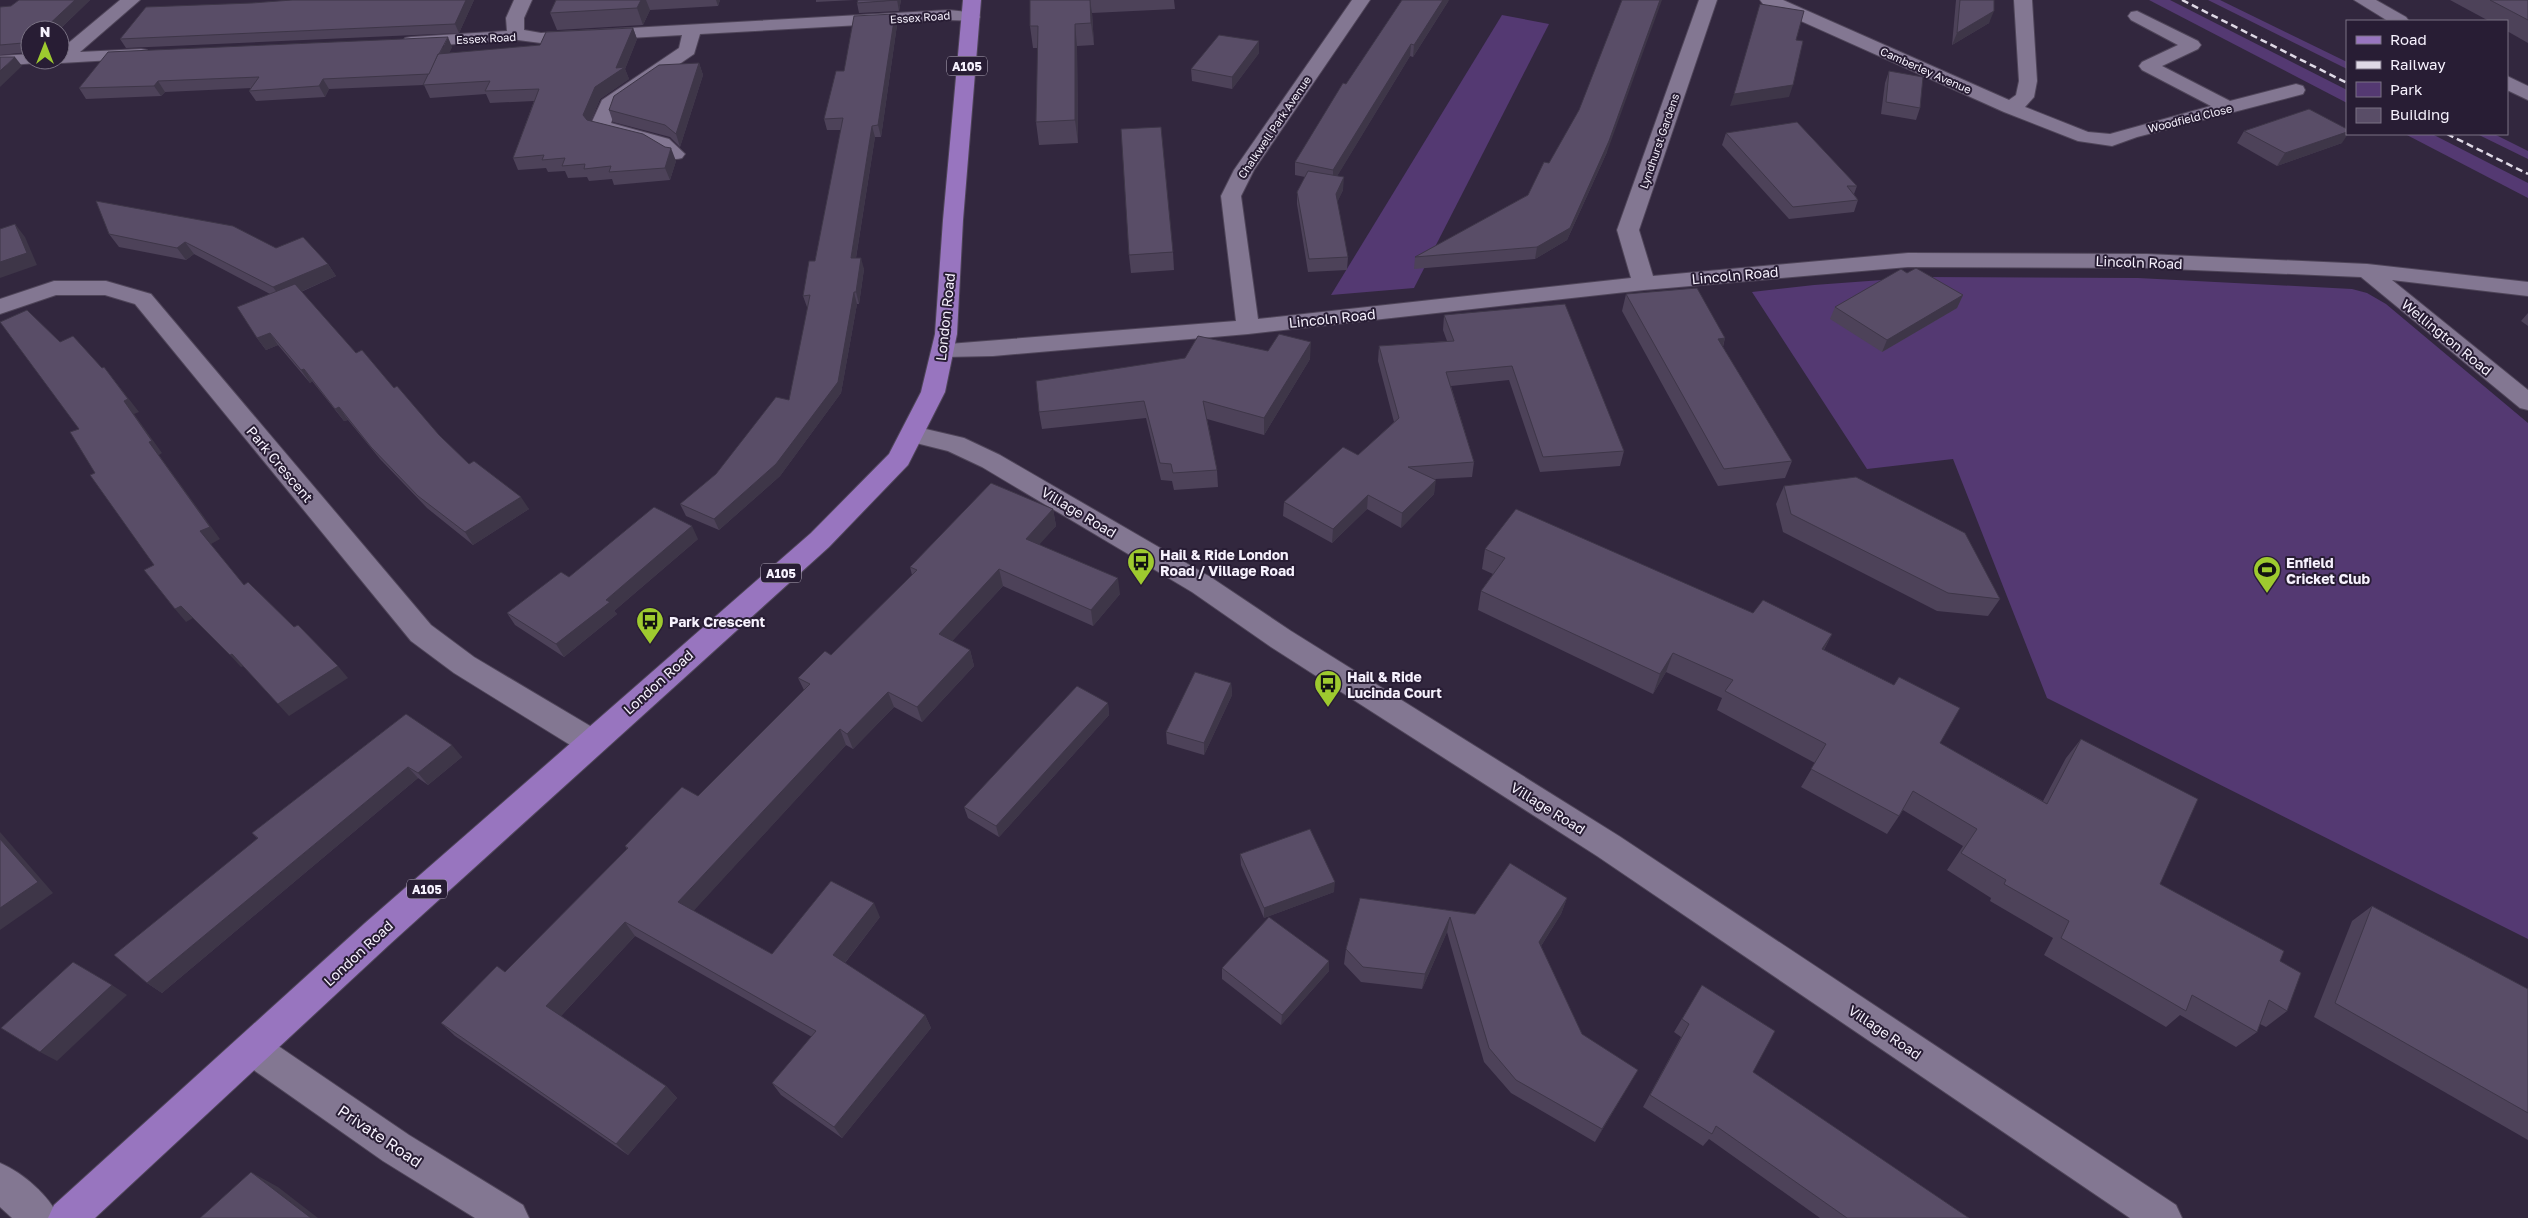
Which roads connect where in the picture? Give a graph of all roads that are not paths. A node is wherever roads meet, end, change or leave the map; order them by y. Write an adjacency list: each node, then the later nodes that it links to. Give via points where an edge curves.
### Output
1 (131, 0): 14 (street)
2 (523, 0): 12 (street, via 515,15 514,29)
3 (1361, 0): 30 (street, Chalkwell Park Avenue, via 1244,170 1231,196)
4 (1708, 0): 27 (street, Lyndhurst Gardens, via 1628,230)
5 (1769, 0): 22 (street, Camberley Avenue)
6 (2023, 0): 22 (street, via 2028,81 2025,97)
7 (2363, 0): 10 (street)
8 (972, 8): 11 (street, Essex Road, via 943,16); 31 (main road, London Road / A105)
9 (2137, 16): 23 (street, via 2192,45 2148,66)
10 (2398, 20)
11 (692, 29): 12 (street, Essex Road, via 541,38); 25 (street, via 688,50 609,104 600,126 662,143)
12 (518, 35): 13 (street, Essex Road)
13 (398, 42)
14 (70, 50)
15 (160, 53): 16 (street)
16 (70, 58)
17 (20, 59): 18 (street)
18 (0, 60)
19 (2508, 83): 21 (street)
20 (2296, 90): 23 (street, Woodfield Close)
21 (2528, 94)
22 (2011, 108): 24 (street, Camberley Avenue)
23 (2229, 108): 24 (street, Woodfield Close, via 2112,140)
24 (2085, 137)
25 (674, 154)
26 (2367, 271): 27 (street, Lincoln Road, via 2147,261 1908,260); 28 (street, Lincoln Road); 32 (street, Wellington Road)
27 (1644, 283): 30 (street, Lincoln Road)
28 (2528, 289)
29 (0, 307): 34 (street, Park Crescent, via 54,288 106,288 143,299 421,633 464,665)
30 (1248, 327): 31 (street, Lincoln Road, via 993,349)
31 (944, 350): 33 (main road, London Road / A105, via 934,392)
32 (2528, 402)
33 (913, 434): 34 (main road, London Road / A105, via 895,464 844,517); 40 (street, Village Road, via 955,444 991,460 1202,584 1281,639 1608,846)
34 (591, 742): 35 (main road, London Road / A105)
35 (253, 1049): 38 (main road, London Road / A105); 39 (street, Private Road, via 396,1148)
36 (0, 1182): 37 (street)
37 (40, 1218)
38 (67, 1218)
39 (510, 1218)
40 (2163, 1218)

